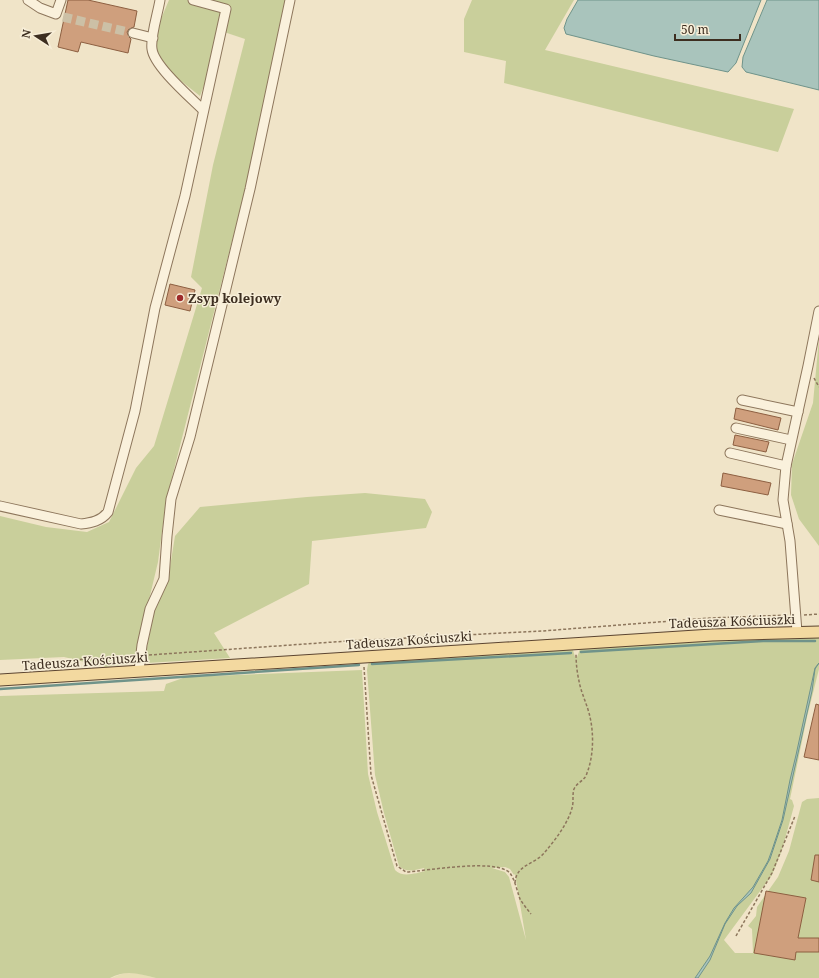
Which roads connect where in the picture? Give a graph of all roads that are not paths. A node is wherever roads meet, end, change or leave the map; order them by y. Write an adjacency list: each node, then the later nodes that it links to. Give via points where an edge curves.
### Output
1 (28, 0): 2 (street, via 40,8 60,15)
2 (61, 0)
3 (160, 0): 7 (street)
4 (192, 0): 8 (street, via 226,9)
5 (290, 0): 21 (street, via 250,189 190,437 171,499 164,579 150,609)
6 (133, 33): 7 (street)
7 (153, 38): 8 (street, via 152,49 156,61)
8 (203, 110): 16 (street, via 185,196 155,308 135,411 108,512 104,517 91,523 80,524)
9 (819, 311): 11 (street)
10 (742, 400): 11 (street)
11 (798, 412): 13 (street)
12 (736, 428): 13 (street)
13 (791, 440): 15 (street)
14 (730, 453): 15 (street)
15 (786, 466): 18 (street, via 783,500)
16 (0, 506)
17 (719, 510): 18 (street)
18 (787, 524): 19 (street)
19 (797, 632): 20 (main road, Tadeusza Kościuszki); 21 (main road, Tadeusza Kościuszki, via 712,635)
20 (819, 632)
21 (139, 671): 22 (main road, Tadeusza Kościuszki)
22 (0, 680)

